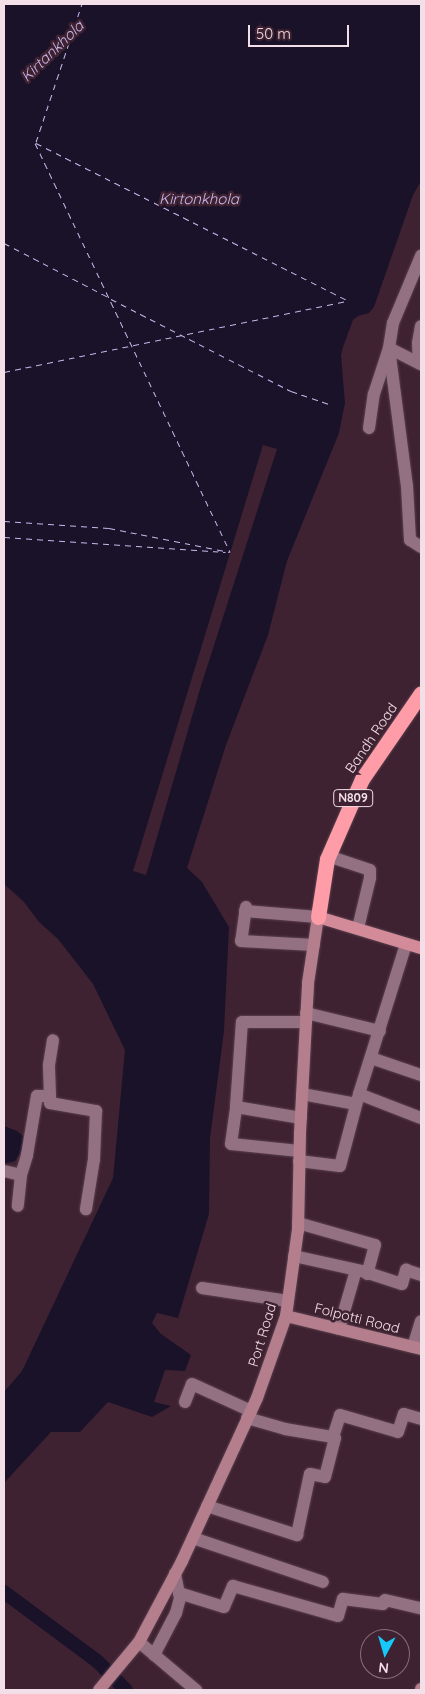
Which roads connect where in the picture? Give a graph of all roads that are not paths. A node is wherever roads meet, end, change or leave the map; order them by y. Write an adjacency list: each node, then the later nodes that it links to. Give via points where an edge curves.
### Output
1 (421, 256): 3 (street, via 392,323)
2 (421, 326): 4 (street, via 418,343)
3 (390, 348): 4 (street); 5 (street, via 374,394); 6 (street, via 407,486 410,540)
4 (420, 364)
5 (368, 428)
6 (421, 547)
7 (421, 693): 8 (highway, Bandh Road / N809, via 362,779)
8 (328, 856): 9 (highway, Bandh Road / N809); 10 (street, via 370,870)
9 (318, 917): 10 (main road); 12 (main road, Port Road); 12 (street, via 246,909 241,941)
10 (358, 928): 11 (main road)
11 (406, 944): 13 (main road); 15 (street)
12 (314, 945): 14 (main road, Port Road)
13 (421, 948)
14 (306, 1018): 15 (street); 19 (main road, Port Road); 22 (street, via 242,1022)
15 (380, 1032): 17 (street)
16 (53, 1040): 20 (street)
17 (371, 1058): 18 (street); 21 (street)
18 (421, 1075)
19 (302, 1094): 21 (street); 23 (main road, Port Road)
20 (50, 1096): 27 (street, via 37,1096); 29 (street, via 50,1102 96,1111 94,1159)
21 (358, 1099): 24 (street); 25 (street, via 340,1166)
22 (236, 1107): 23 (street); 25 (street, via 231,1144)
23 (301, 1118): 25 (main road, Port Road)
24 (421, 1118)
25 (299, 1156): 30 (main road, Port Road)
26 (4, 1171): 27 (street)
27 (21, 1175): 28 (street)
28 (18, 1206)
29 (86, 1209)
30 (298, 1224): 31 (main road, Port Road); 32 (street, via 375,1245)
31 (294, 1256): 32 (street); 35 (main road, Port Road)
32 (362, 1272): 33 (street, via 402,1284 406,1270); 38 (street)
33 (421, 1276)
34 (202, 1288): 35 (street)
35 (288, 1301): 36 (main road, Port Road)
36 (286, 1316): 38 (main road, Folpotti Road); 41 (main road, Port Road)
37 (421, 1322): 39 (street)
38 (339, 1329): 39 (main road, Folpotti Road)
39 (417, 1348)
40 (185, 1402): 41 (street, via 192,1384)
41 (249, 1415): 43 (street, via 285,1429); 44 (main road, Port Road)
42 (421, 1419): 43 (street, via 404,1414 398,1432 340,1416)
43 (333, 1437): 44 (street, via 325,1477 310,1474 297,1535)
44 (207, 1506): 45 (main road, Port Road)
45 (193, 1538): 46 (main road, Port Road); 47 (street)
46 (176, 1574): 48 (street); 50 (main road, Port Road)
47 (323, 1582)
48 (179, 1593): 49 (street, via 224,1607 233,1586 338,1616 343,1599 383,1604 385,1600); 51 (street, via 176,1613)
49 (421, 1608)
50 (136, 1647): 51 (street); 52 (main road, Port Road)
51 (154, 1655): 53 (street)
52 (99, 1690)
53 (196, 1690)

